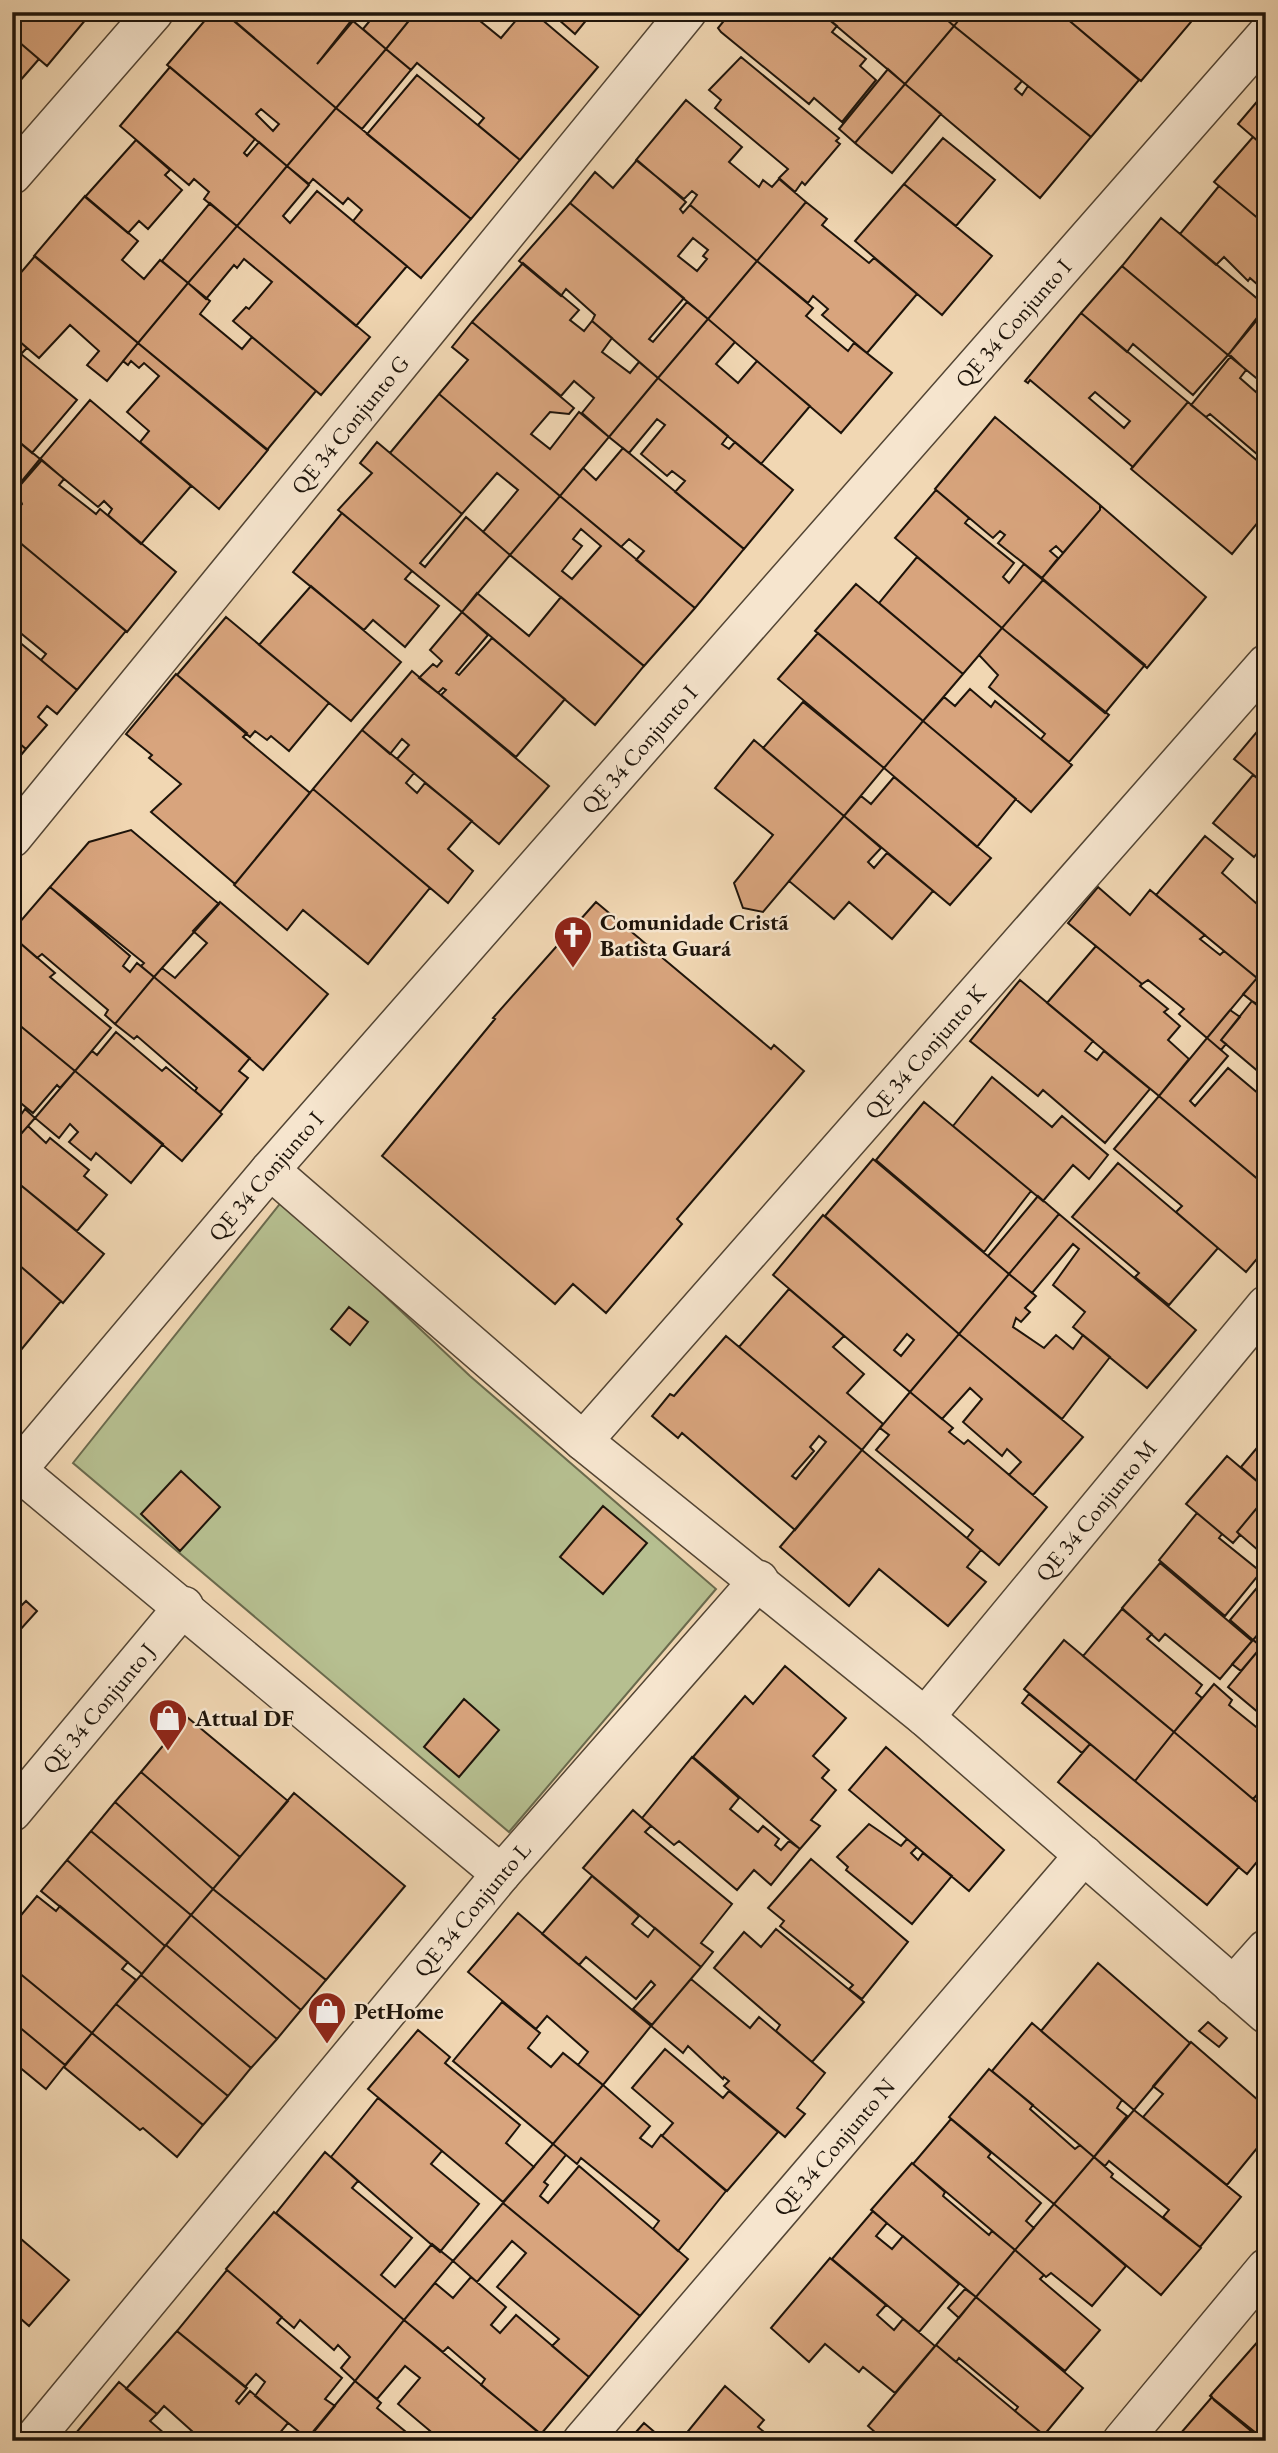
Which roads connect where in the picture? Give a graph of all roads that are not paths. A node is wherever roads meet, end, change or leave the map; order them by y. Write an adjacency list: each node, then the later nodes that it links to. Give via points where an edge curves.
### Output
1 (154, 12): 4 (street)
2 (687, 12): 6 (street, QE 34 Conjunto G)
3 (1266, 35): 7 (street, QE 34 Conjunto I)
4 (12, 175)
5 (1266, 664): 9 (street, QE 34 Conjunto K)
6 (12, 838)
7 (270, 1170): 9 (street); 10 (street, QE 34 Conjunto I)
8 (1266, 1304): 13 (street, QE 34 Conjunto M)
9 (583, 1441): 11 (street)
10 (15, 1468): 12 (street)
11 (759, 1580): 13 (street); 16 (street, QE 34 Conjunto L)
12 (184, 1606): 14 (street, QE 34 Conjunto J); 16 (street)
13 (925, 1717): 15 (street)
14 (12, 1812)
15 (1084, 1855): 18 (street); 22 (street, QE 34 Conjunto N)
16 (501, 1874): 21 (street, QE 34 Conjunto L)
17 (1266, 1949): 18 (street)
18 (1233, 1986): 19 (street)
19 (1266, 2014)
20 (1266, 2268): 23 (street)
21 (32, 2441)
22 (582, 2441)
23 (1122, 2441)

